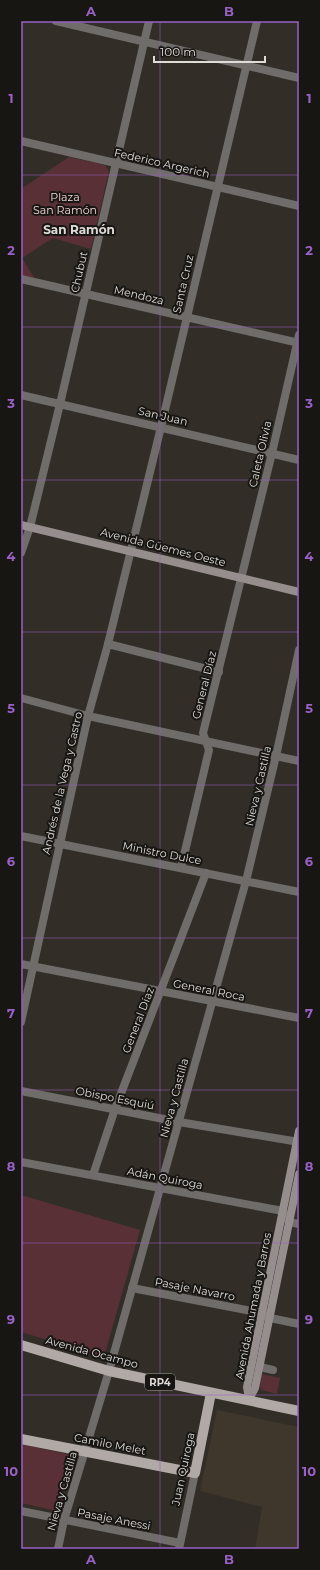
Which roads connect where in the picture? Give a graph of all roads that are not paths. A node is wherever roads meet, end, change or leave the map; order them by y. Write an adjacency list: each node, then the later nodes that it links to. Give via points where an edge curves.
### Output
1 (56, 21): 4 (street)
2 (149, 21): 4 (street, Chubut)
3 (256, 21): 5 (street, Santa Cruz)
4 (144, 42): 5 (street); 8 (street, Chubut)
5 (246, 66): 6 (street); 9 (street, Santa Cruz)
6 (299, 78)
7 (21, 141): 8 (street, Federico Argerich)
8 (115, 163): 9 (street, Federico Argerich); 12 (street, Chubut)
9 (217, 188): 10 (street, Federico Argerich); 13 (street, Santa Cruz)
10 (299, 206)
11 (21, 279): 12 (street, Mendoza)
12 (85, 294): 13 (street, Mendoza); 16 (street, Chubut)
13 (187, 317): 14 (street, Mendoza); 17 (street, Santa Cruz)
14 (298, 340): 18 (street, Caleta Olivia)
15 (21, 395): 16 (street, San Juan)
16 (60, 404): 17 (street, San Juan); 21 (street, Chubut)
17 (161, 427): 18 (street, San Juan); 22 (street, Santa Cruz)
18 (272, 453): 19 (street, San Juan); 24 (street, Caleta Olivia)
19 (299, 460)
20 (21, 525): 21 (main road, Avenida Güemes Oeste)
21 (30, 527): 22 (main road, Avenida Güemes Oeste); 23 (street, Chubut)
22 (131, 551): 24 (main road, Avenida Güemes Oeste); 26 (street, Andrés de la Vega y Castro)
23 (21, 553)
24 (242, 578): 25 (main road, Avenida Güemes Oeste); 28 (street, General Díaz)
25 (299, 592)
26 (108, 644): 28 (street); 30 (street, Andrés de la Vega y Castro)
27 (299, 650): 32 (street, Nieva y Castilla)
28 (219, 672): 31 (street, General Díaz, via 203,733)
29 (21, 698): 30 (street)
30 (88, 716): 31 (street); 35 (street, Andrés de la Vega y Castro)
31 (206, 741): 32 (street); 36 (street, General Díaz, via 209,750)
32 (276, 756): 33 (street); 38 (street, Nieva y Castilla)
33 (299, 761)
34 (21, 836): 35 (street, Ministro Dulce)
35 (60, 843): 36 (street, Ministro Dulce); 41 (street, Andrés de la Vega y Castro)
36 (181, 868): 37 (street, Ministro Dulce)
37 (206, 873): 38 (street, Ministro Dulce); 42 (street, General Díaz)
38 (246, 881): 39 (street, Ministro Dulce); 43 (street, Nieva y Castilla)
39 (299, 892)
40 (21, 964): 41 (street, General Roca)
41 (33, 966): 42 (street, General Roca); 45 (street, Andrés de la Vega y Castro)
42 (161, 991): 43 (street, General Roca); 47 (street, General Díaz)
43 (212, 1001): 44 (street, General Roca); 48 (street, Nieva y Castilla)
44 (299, 1018)
45 (21, 1022)
46 (21, 1091): 47 (street, Obispo Esquiú)
47 (115, 1109): 48 (street, Obispo Esquiú); 53 (street, General Díaz)
48 (179, 1122): 50 (street, Obispo Esquiú); 54 (street, Nieva y Castilla)
49 (299, 1130): 50 (main road, Avenida Ahumada y Barros)
50 (298, 1142): 55 (main road, Avenida Ahumada y Barros)
51 (21, 1162): 53 (street, Adán Quiroga)
52 (299, 1174): 56 (main road, Avenida Ahumada y Barros)
53 (93, 1175): 54 (street, Adán Quiroga)
54 (161, 1188): 55 (street, Adán Quiroga); 58 (street, Nieva y Castilla)
55 (283, 1211): 56 (street); 59 (main road, Avenida Ahumada y Barros)
56 (289, 1222): 57 (street); 60 (main road, Avenida Ahumada y Barros)
57 (299, 1224)
58 (132, 1288): 59 (street, Pasaje Navarro); 65 (street, Nieva y Castilla)
59 (262, 1313): 60 (street, Pasaje Navarro); 67 (main road, Avenida Ahumada y Barros, via 248,1387)
60 (270, 1318): 61 (street, Pasaje Navarro); 63 (main road, Avenida Ahumada y Barros)
61 (299, 1324)
62 (21, 1346): 65 (main road, Avenida Ocampo / RP4)
63 (260, 1367): 64 (street); 67 (main road, Avenida Ahumada y Barros)
64 (273, 1370)
65 (109, 1371): 66 (main road, Avenida Ocampo / RP4); 70 (street, Nieva y Castilla)
66 (211, 1393): 67 (main road, Avenida Ocampo / RP4); 71 (main road, Juan Quiroga)
67 (249, 1400): 68 (main road, Avenida Ocampo / RP4)
68 (299, 1410)
69 (21, 1439): 70 (main road, Camilo Melet)
70 (85, 1452): 71 (main road, Camilo Melet); 73 (street, Nieva y Castilla)
71 (195, 1473): 74 (street, Juan Quiroga)
72 (21, 1511): 73 (street, Pasaje Anessi)
73 (64, 1520): 74 (street, Pasaje Anessi); 75 (street, Nieva y Castilla)
74 (179, 1546)
75 (58, 1549)

